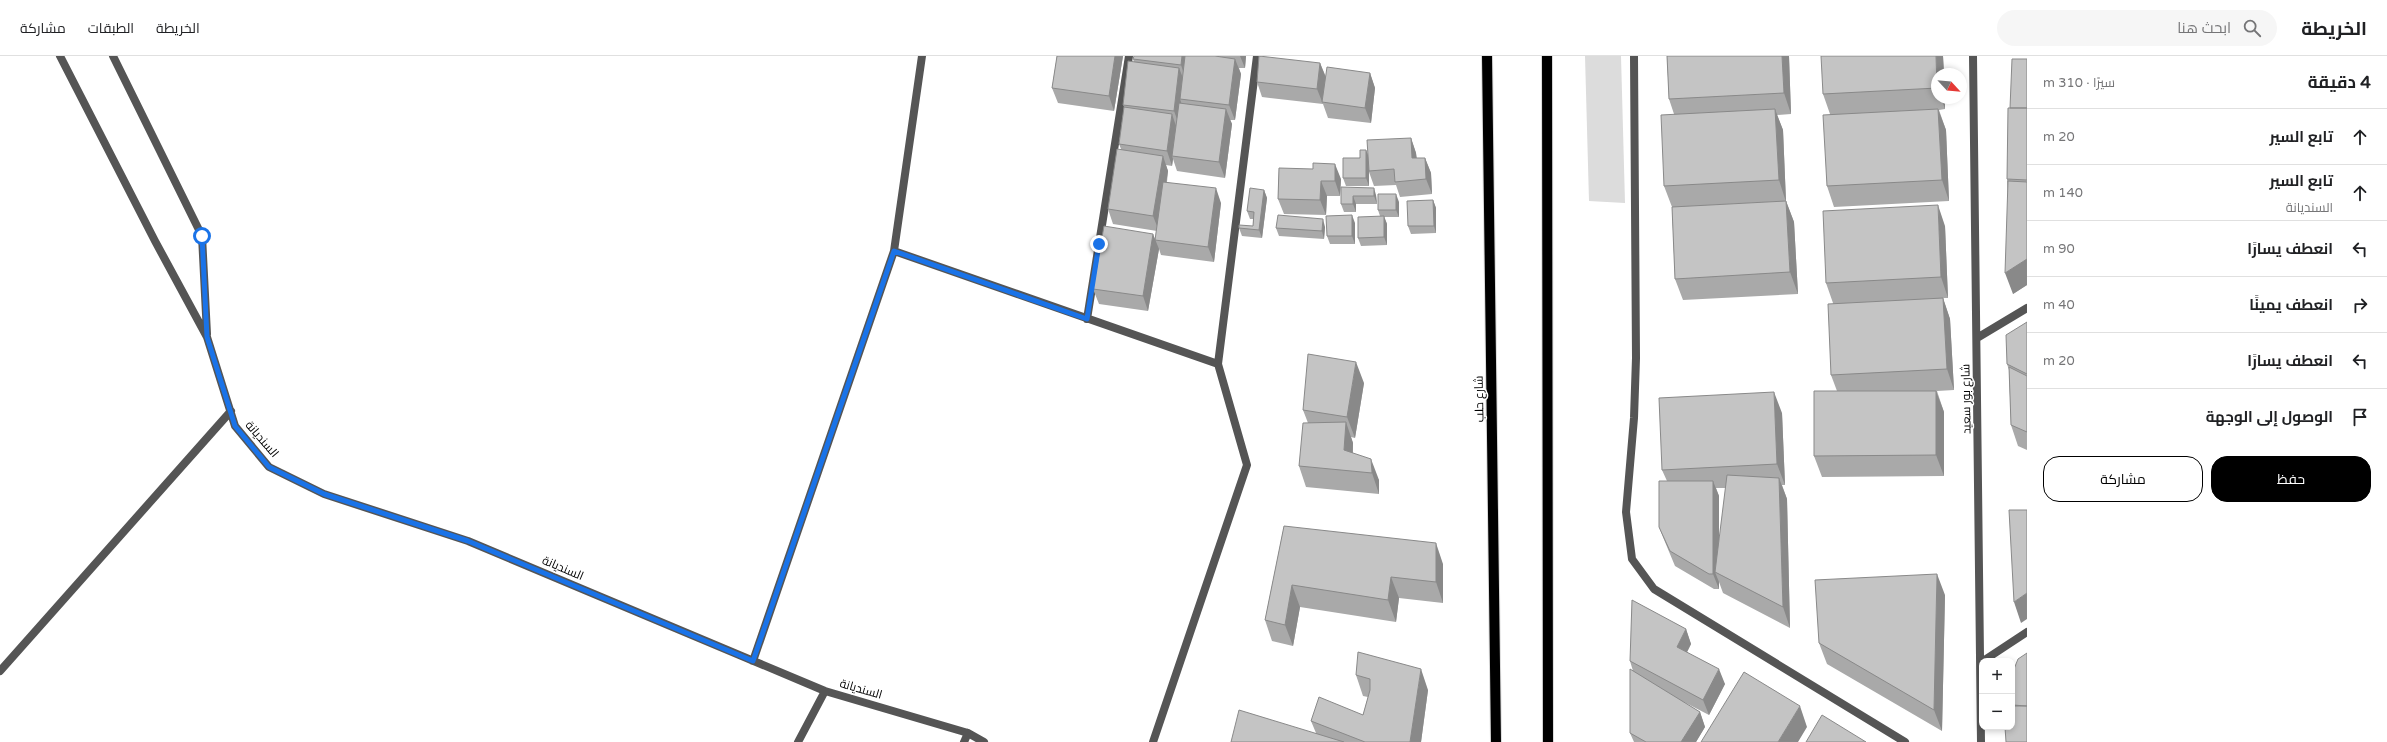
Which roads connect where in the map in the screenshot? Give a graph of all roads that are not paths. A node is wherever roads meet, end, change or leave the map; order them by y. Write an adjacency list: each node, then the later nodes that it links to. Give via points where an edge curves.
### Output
1 (60, 56): 13 (street)
2 (112, 56): 13 (street, via 202,236)
3 (922, 56): 10 (street)
4 (1129, 56): 12 (street)
5 (1257, 56): 15 (street)
6 (1487, 56): 29 (main road, شارع حلب)
7 (1547, 56): 30 (main road)
8 (1634, 56): 31 (street, via 1636,358 1626,512 1632,559 1654,589)
9 (1973, 56): 14 (street, شارع بور سعيد)
10 (894, 251): 12 (street); 20 (street)
11 (2027, 308): 14 (street)
12 (1087, 319): 15 (street)
13 (207, 337): 16 (street, السنديانة)
14 (1977, 338): 18 (street, شارع بور سعيد)
15 (1218, 364): 28 (street, via 1247,465)
16 (231, 411): 20 (street, السنديانة, via 235,426 269,467 324,494 468,541); 21 (street)
17 (2027, 632): 19 (street)
18 (1982, 658)
19 (1988, 658)
20 (753, 661): 22 (street, السنديانة)
21 (0, 671)
22 (825, 691): 24 (street, السنديانة); 25 (street)
23 (1982, 694): 32 (street, شارع بور سعيد)
24 (968, 733): 26 (street); 27 (street, السنديانة)
25 (798, 742)
26 (964, 742)
27 (984, 742)
28 (1153, 742)
29 (1496, 742)
30 (1548, 742)
31 (1905, 742)
32 (1982, 742)

